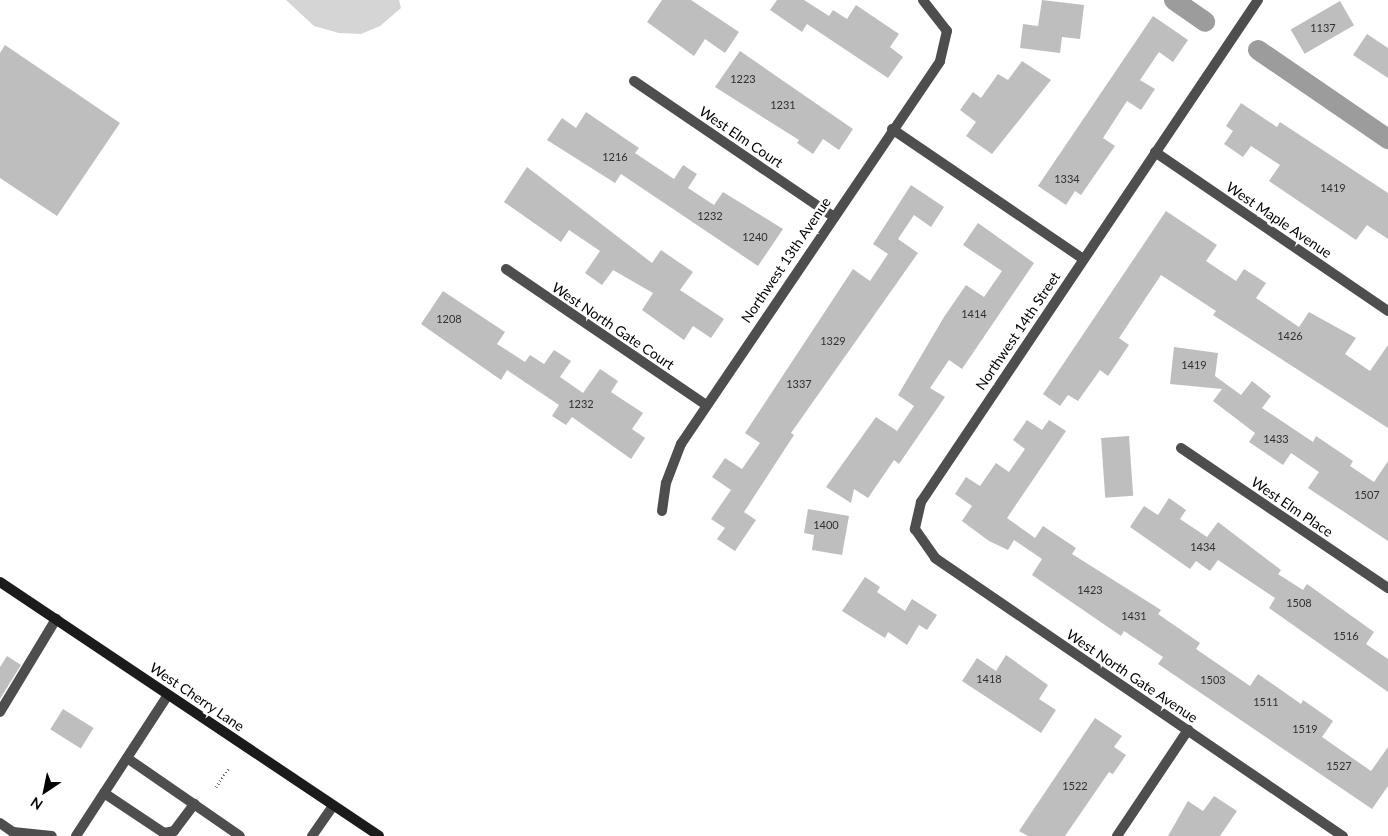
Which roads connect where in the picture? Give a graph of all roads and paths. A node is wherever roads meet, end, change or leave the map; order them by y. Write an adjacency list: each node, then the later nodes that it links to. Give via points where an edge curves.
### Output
1 (923, 0): 4 (street, Northwest 13th Avenue, via 947,31 940,61)
2 (1258, 0): 5 (street, Northwest 14th Street)
3 (634, 81): 6 (street, West Elm Court)
4 (892, 129): 6 (street, Northwest 13th Avenue); 7 (street)
5 (1154, 152): 7 (street, Northwest 14th Street); 9 (street, West Maple Avenue)
6 (833, 216): 10 (street, Northwest 13th Avenue)
7 (1083, 259): 13 (street, Northwest 14th Street, via 921,502)
8 (506, 270): 10 (street, West North Gate Court)
9 (1388, 311)
10 (705, 404): 12 (street, Northwest 13th Avenue, via 680,444 666,483)
11 (1181, 448): 15 (street, West Elm Place)
12 (662, 511)
13 (915, 529): 19 (street, West North Gate Avenue, via 935,558)
14 (0, 582): 16 (main road, West Cherry Lane)
15 (1388, 588)
16 (56, 619): 17 (main road, West Cherry Lane); 18 (street)
17 (168, 695): 20 (street); 25 (main road, West Cherry Lane)
18 (0, 712)
19 (1188, 730): 32 (street); 33 (street, West North Gate Avenue)
20 (126, 758): 23 (street); 24 (street)
21 (228, 769): 22 (path)
22 (216, 788)
23 (104, 792): 24 (street, via 164,833 174,832); 28 (street)
24 (194, 804): 29 (street)
25 (332, 806): 30 (street); 31 (main road, West Cherry Lane)
26 (0, 823): 27 (street, via 13,832)
27 (49, 834)
28 (76, 836)
29 (240, 836)
30 (312, 836)
31 (379, 836)
32 (1117, 836)
33 (1343, 836)

